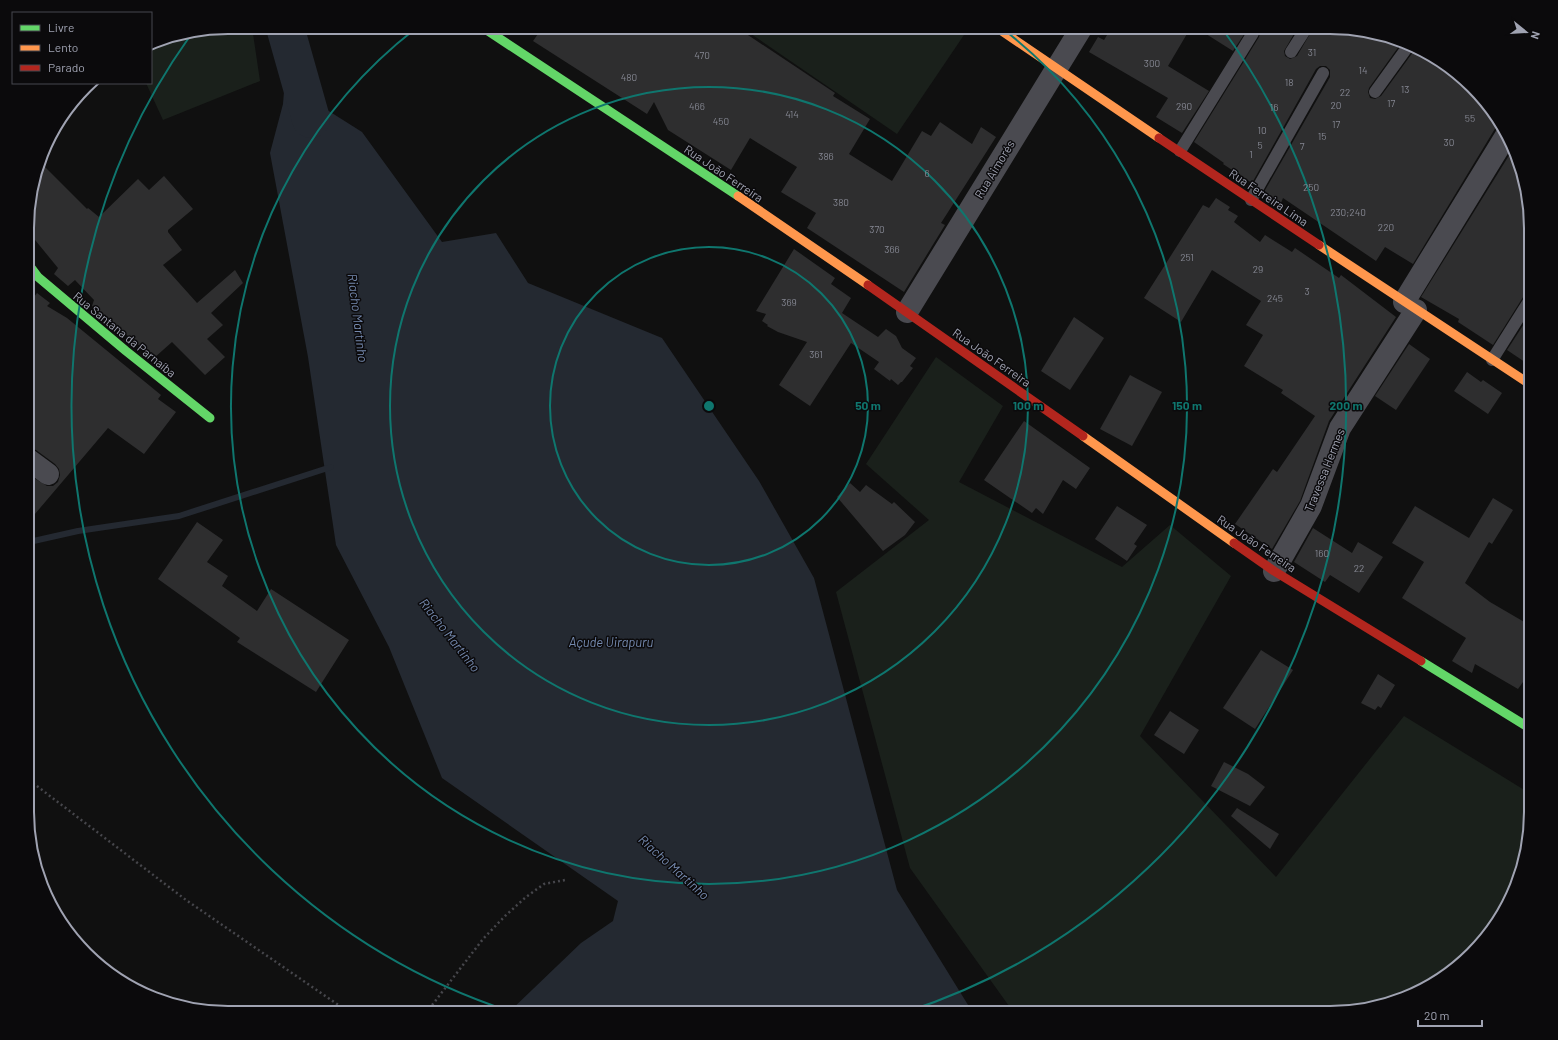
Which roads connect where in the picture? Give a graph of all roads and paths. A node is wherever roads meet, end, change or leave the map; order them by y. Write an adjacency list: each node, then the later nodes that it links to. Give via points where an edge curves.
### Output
1 (493, 34): 17 (street, Rua João Ferreira)
2 (1007, 34): 8 (street, Rua Ferreira Lima)
3 (1078, 34): 8 (street, Rua Aimorés)
4 (1252, 34): 12 (lane)
5 (1303, 34): 7 (lane)
6 (1406, 50): 10 (lane)
7 (1291, 52)
8 (1057, 67): 12 (street, Rua Ferreira Lima); 17 (street, Rua Aimorés)
9 (1323, 73): 13 (lane)
10 (1375, 92)
11 (1503, 141): 15 (street, Travessa Hermes)
12 (1180, 151): 13 (street, Rua Ferreira Lima)
13 (1251, 200): 15 (street, Rua Ferreira Lima)
14 (34, 279): 20 (street, Rua Santana da Parnaíba)
15 (1410, 306): 18 (street, Rua Ferreira Lima); 23 (street, Travessa Hermes, via 1340,428 1311,506)
16 (1524, 309): 18 (lane)
17 (907, 312): 23 (street, Rua João Ferreira)
18 (1492, 360): 19 (street, Rua Ferreira Lima)
19 (1524, 381)
20 (210, 418)
21 (34, 464): 22 (street)
22 (48, 474)
23 (1274, 571): 24 (street, Rua João Ferreira)
24 (1524, 725)
25 (34, 784): 27 (path, via 186,900)
26 (565, 880): 28 (path, via 544,884 505,916 483,939)
27 (340, 1006)
28 (431, 1006)

